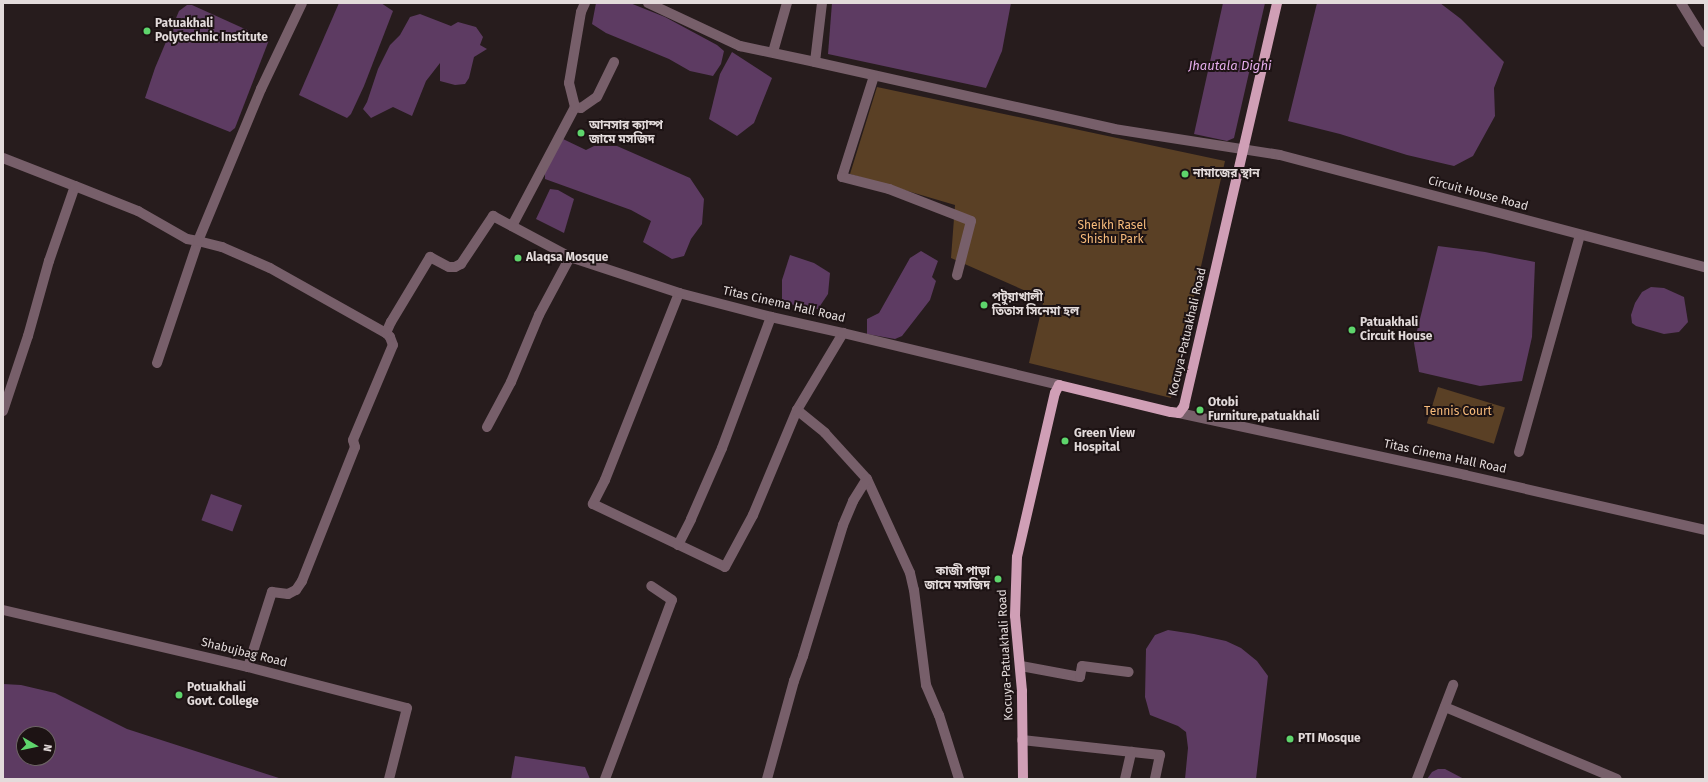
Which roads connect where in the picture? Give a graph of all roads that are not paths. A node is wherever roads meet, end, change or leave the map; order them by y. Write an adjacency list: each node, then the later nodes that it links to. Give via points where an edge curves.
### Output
1 (302, 3): 19 (street, via 261,89)
2 (585, 3): 13 (street, via 581,12 569,83)
3 (648, 3): 9 (street, Circuit House Road, via 740,46)
4 (787, 3): 9 (street)
5 (822, 3): 11 (street)
6 (1278, 3): 14 (main road, Kocuya-Patuakhali Road)
7 (1681, 3): 8 (street)
8 (1705, 42)
9 (773, 52): 11 (street, Circuit House Road)
10 (614, 62): 13 (street, via 597,97 581,108)
11 (815, 62): 12 (street, Circuit House Road)
12 (874, 76): 14 (street, Circuit House Road, via 1114,130); 22 (street, via 842,178 889,189 971,221)
13 (574, 107): 17 (street)
14 (1243, 148): 18 (street, Circuit House Road, via 1310,163); 31 (main road, Kocuya-Patuakhali Road, via 1187,395)
15 (3, 158): 16 (street)
16 (75, 186): 19 (street, via 138,210 187,238); 30 (street)
17 (512, 226): 20 (street, Titas Cinema Hall Road); 26 (street, Titas Cinema Hall Road, via 493,216 461,264 455,267 449,267 430,257)
18 (1580, 235): 21 (street, Circuit House Road); 33 (street)
19 (198, 241): 26 (street, via 222,247 270,268); 27 (street)
20 (570, 257): 23 (street, Titas Cinema Hall Road); 32 (street, via 539,315 512,382)
21 (1705, 267)
22 (957, 275)
23 (679, 293): 24 (street, Titas Cinema Hall Road); 36 (street, via 605,480 593,504)
24 (771, 317): 25 (street, Titas Cinema Hall Road); 36 (street, via 722,448 692,519)
25 (843, 332): 28 (street, Titas Cinema Hall Road); 29 (street)
26 (386, 333): 40 (street, via 393,345 353,440 355,448 302,580 296,590 288,594 272,592)
27 (157, 363)
28 (1059, 385): 31 (main road, Kocuya-Patuakhali Road); 39 (main road, Kocuya-Patuakhali Road, via 1016,557 1015,616)
29 (797, 410): 34 (street, via 825,433); 36 (street, via 753,515 725,567)
30 (3, 411)
31 (1179, 413): 35 (street, Titas Cinema Hall Road)
32 (488, 427)
33 (1519, 452)
34 (867, 479): 48 (street, via 853,501 843,525 794,681); 49 (street, via 910,573 926,685 939,715)
35 (1705, 530)
36 (678, 545)
37 (651, 586): 47 (street, via 672,600)
38 (3, 610): 40 (street, Shabujbag Road)
39 (1021, 666): 41 (street, via 1080,677 1082,666); 44 (main road, Kocuya-Patuakhali Road)
40 (248, 667): 46 (street, Shabujbag Road, via 407,708)
41 (1129, 672)
42 (1453, 685): 43 (street)
43 (1445, 707): 53 (street); 54 (street)
44 (1022, 740): 45 (street); 50 (main road, Kocuya-Patuakhali Road)
45 (1131, 752): 51 (street); 52 (street, via 1160,755)
46 (389, 779)
47 (605, 779)
48 (767, 779)
49 (959, 779)
50 (1022, 779)
51 (1125, 779)
52 (1155, 779)
53 (1416, 779)
54 (1617, 779)

